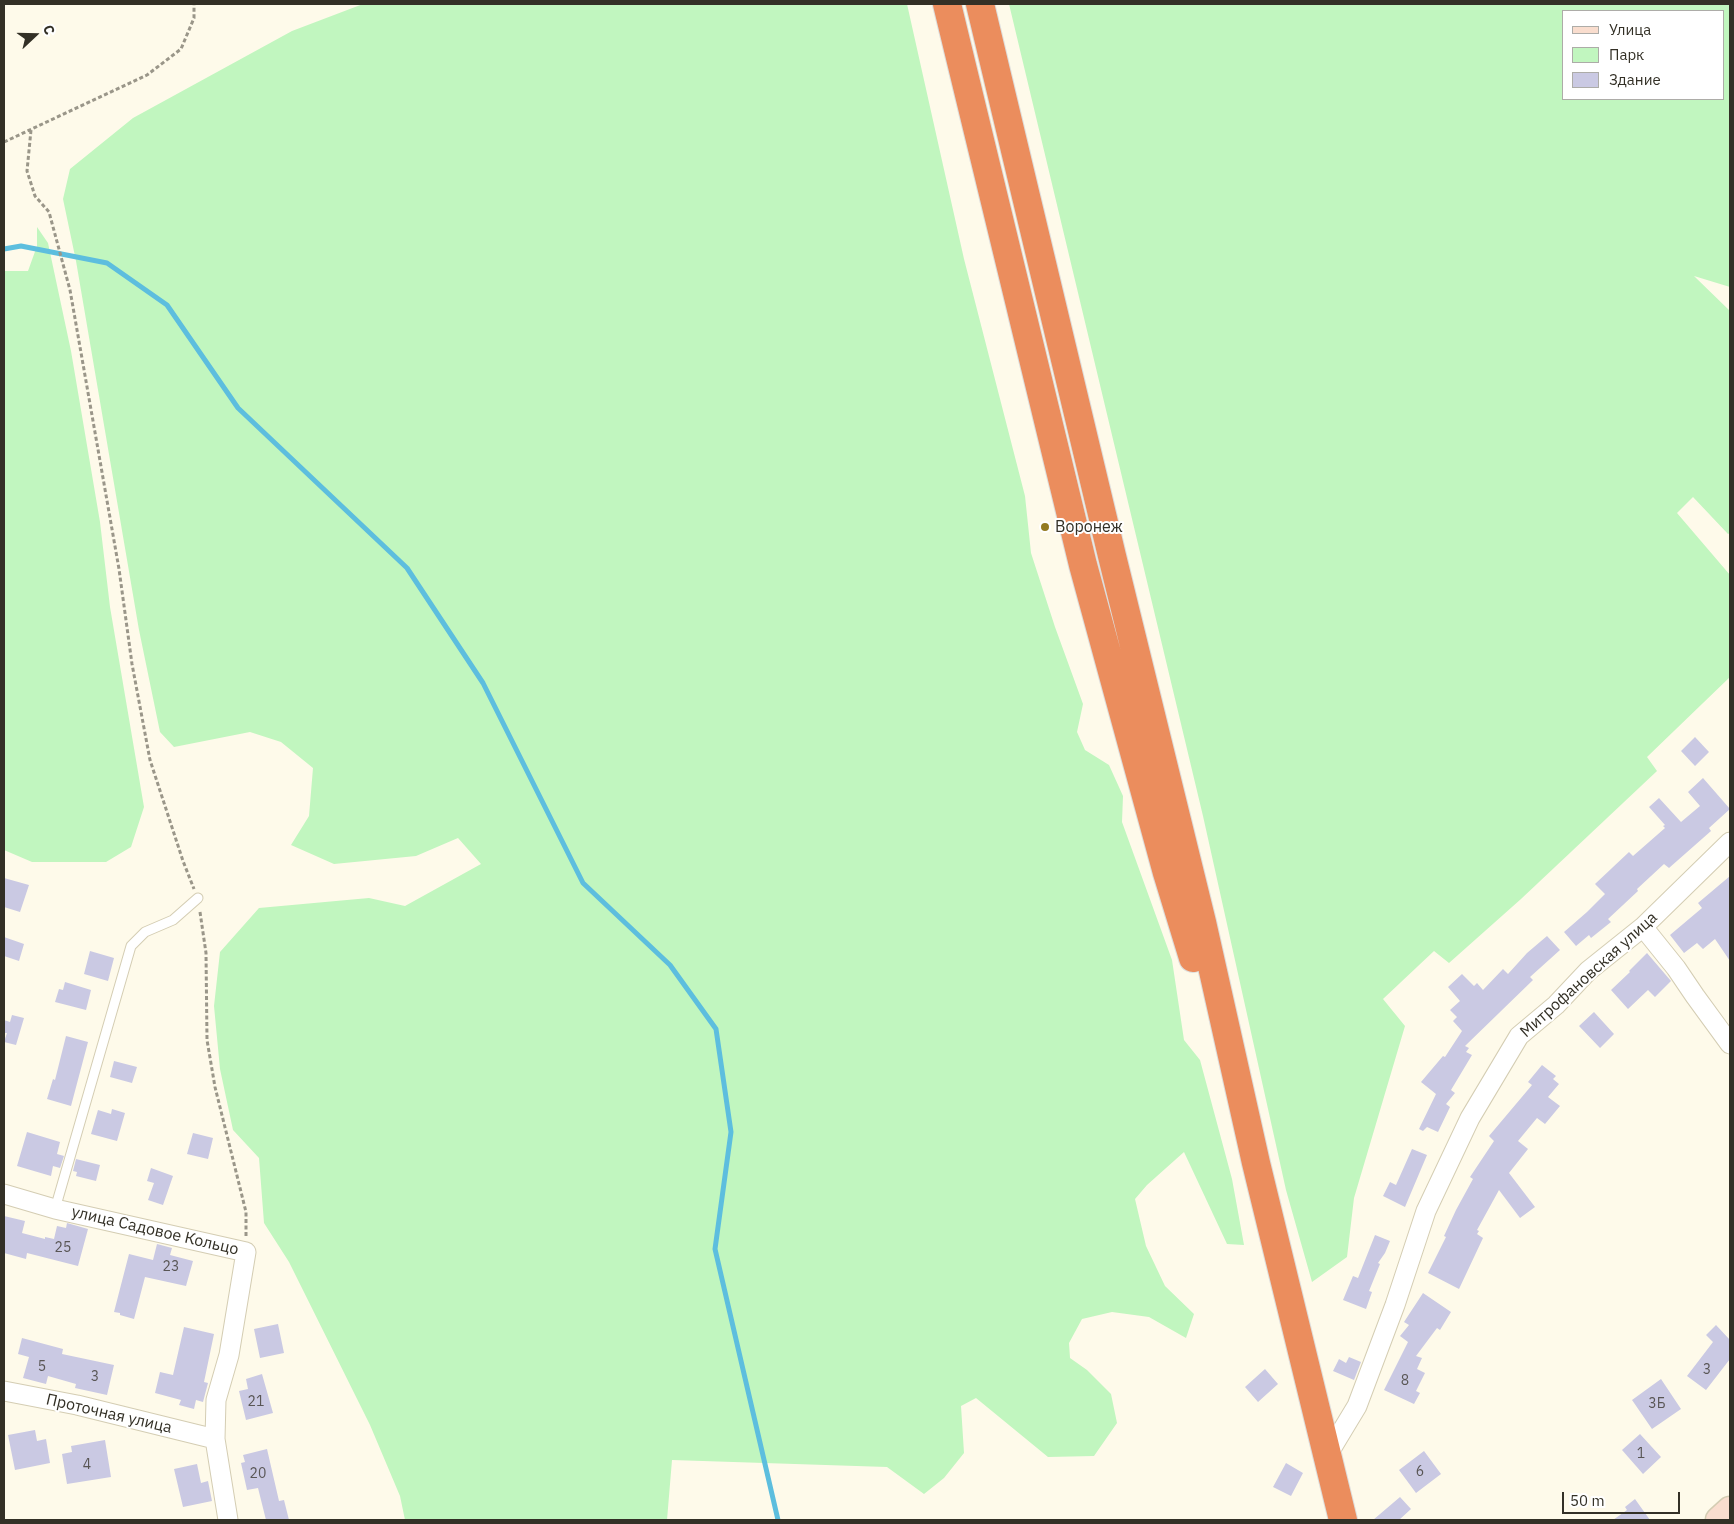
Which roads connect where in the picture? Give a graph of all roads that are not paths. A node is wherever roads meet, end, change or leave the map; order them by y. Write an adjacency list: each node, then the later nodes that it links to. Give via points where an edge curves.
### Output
1 (947, 4): 7 (highway, via 1083,565 1168,873)
2 (980, 4): 7 (highway, via 1202,922)
3 (1730, 842): 5 (street, Митрофановская улица)
4 (198, 898): 9 (lane, via 173,920 145,932 131,946)
5 (1643, 926): 6 (street); 12 (street, Митрофановская улица, via 1588,971 1520,1036 1470,1118 1426,1211 1358,1406)
6 (1730, 1044)
7 (1256, 1163): 12 (highway)
8 (4, 1194): 9 (street, улица Садовое Кольцо)
9 (55, 1209): 11 (street, улица Садовое Кольцо, via 246,1252 229,1354 216,1400)
10 (4, 1390): 11 (street, Проточная улица)
11 (215, 1439): 14 (street, улица Садовое Кольцо)
12 (1328, 1454): 15 (highway)
13 (1730, 1510): 16 (street)
14 (228, 1520)
15 (1343, 1520)
16 (1720, 1520)

